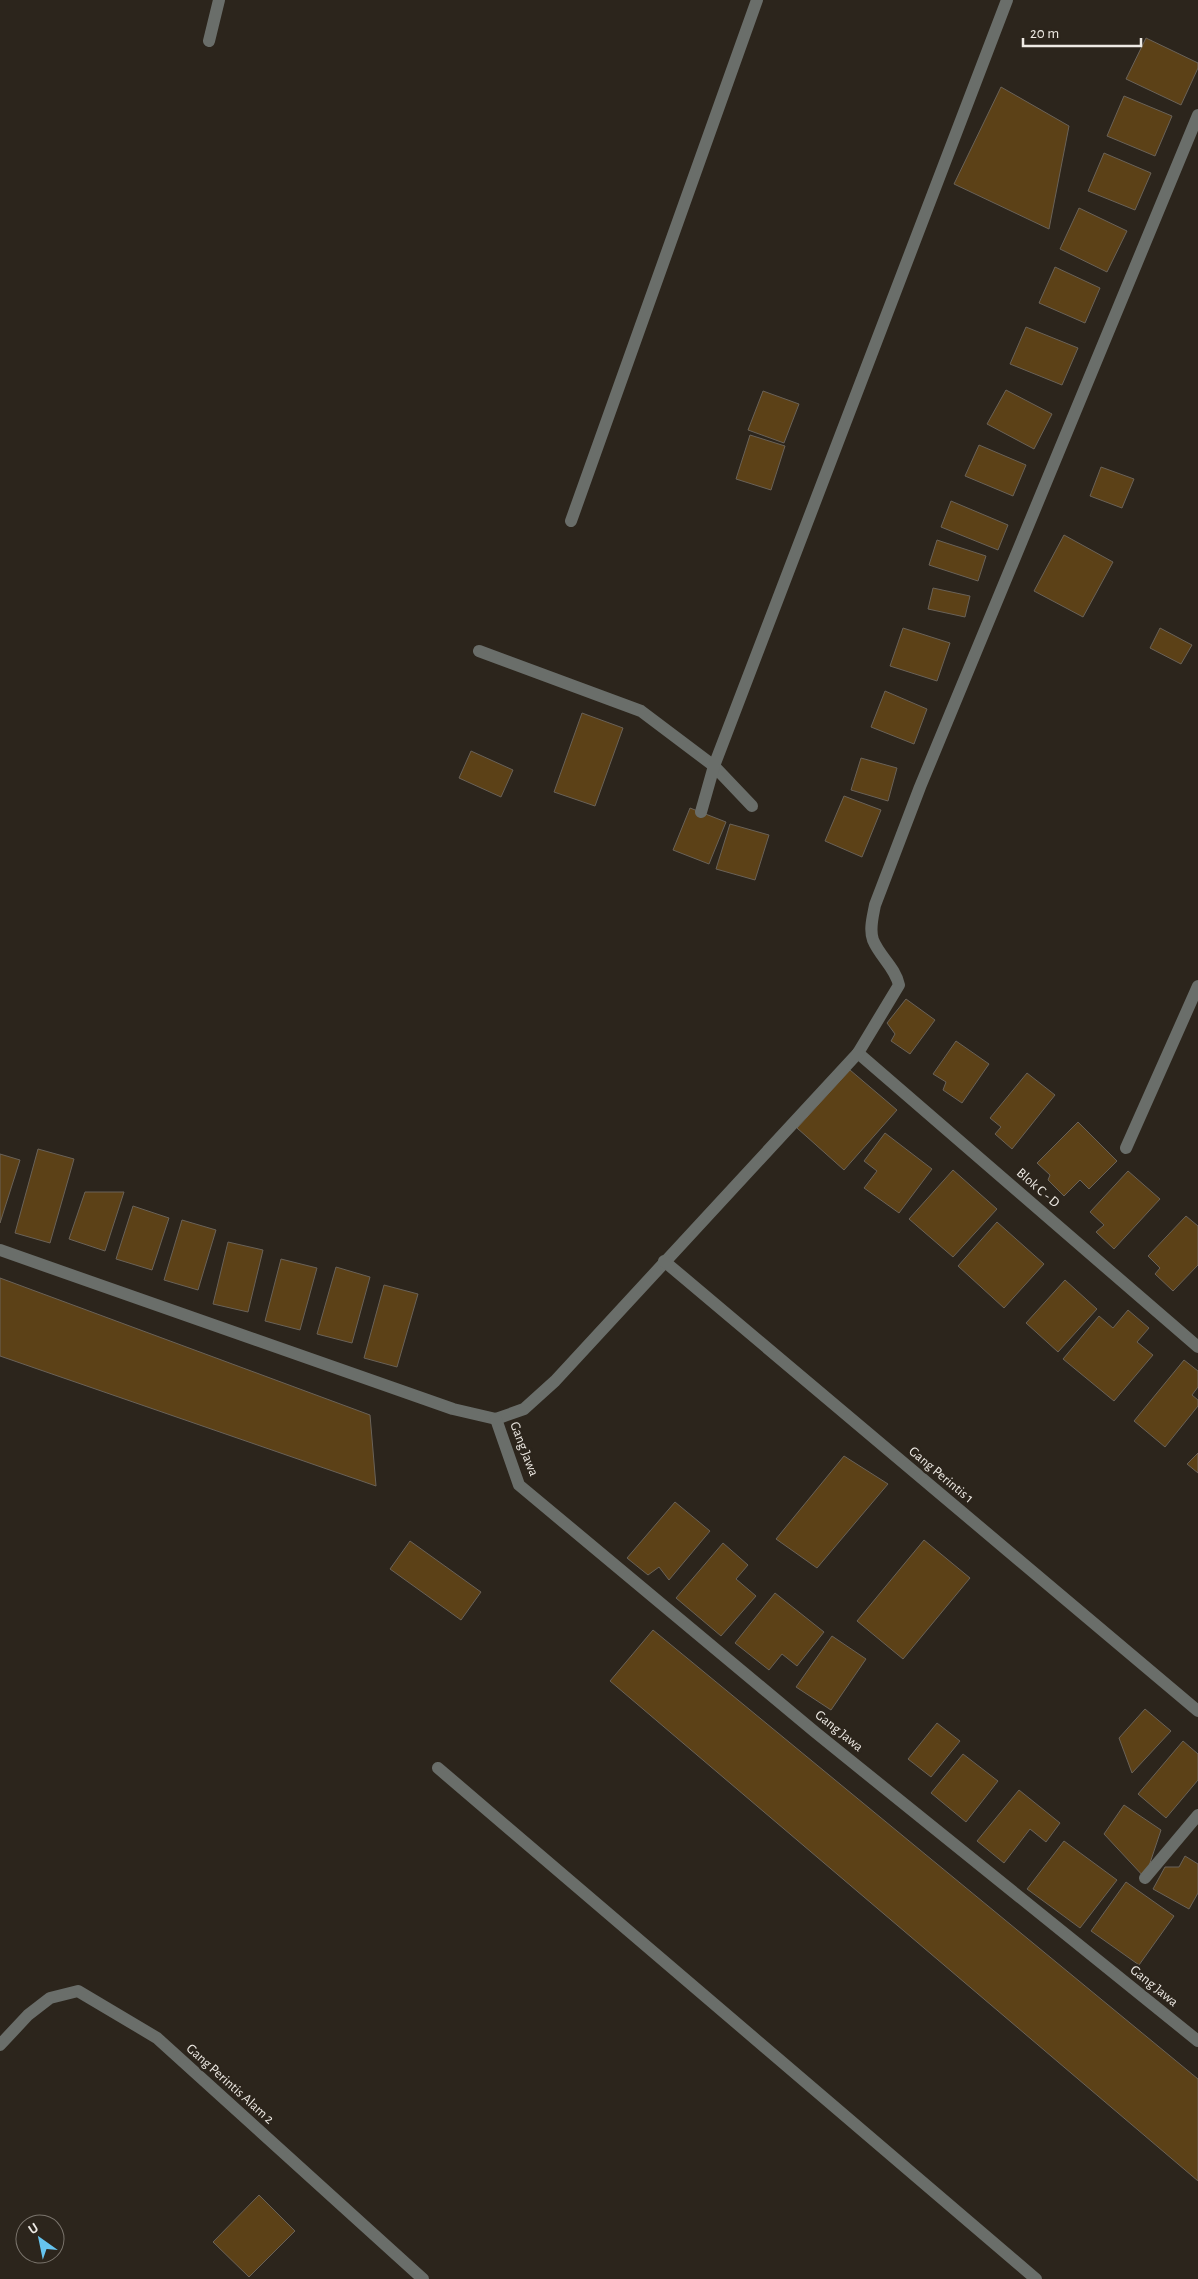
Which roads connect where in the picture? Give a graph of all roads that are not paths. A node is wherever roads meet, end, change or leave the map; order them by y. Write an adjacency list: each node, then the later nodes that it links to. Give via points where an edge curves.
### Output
1 (219, 0): 4 (street)
2 (758, 0): 6 (street)
3 (1006, 0): 8 (street)
4 (209, 41)
5 (1198, 115): 12 (street, via 920,787 875,905 871,925 873,940 897,976 898,985)
6 (571, 521)
7 (479, 651): 8 (street, via 641,711)
8 (714, 766): 9 (street); 10 (street)
9 (752, 806)
10 (701, 812)
11 (1198, 986): 13 (street)
12 (858, 1052): 15 (street); 16 (street, Blok C - D)
13 (1126, 1148)
14 (0, 1250): 17 (street, via 453,1409)
15 (664, 1261): 17 (street, via 555,1381 524,1409); 18 (street, Gang Perintis 1)
16 (1198, 1347)
17 (496, 1419): 22 (street, Gang Jawa, via 519,1485 815,1732)
18 (1198, 1711)
19 (438, 1768): 25 (street)
20 (1198, 1815): 21 (street)
21 (1145, 1878)
22 (1198, 2041)
23 (0, 2045): 24 (street, Gang Perintis Alam 2, via 28,2015 50,1998 78,1991 157,2038)
24 (423, 2279)
25 (1036, 2279)

